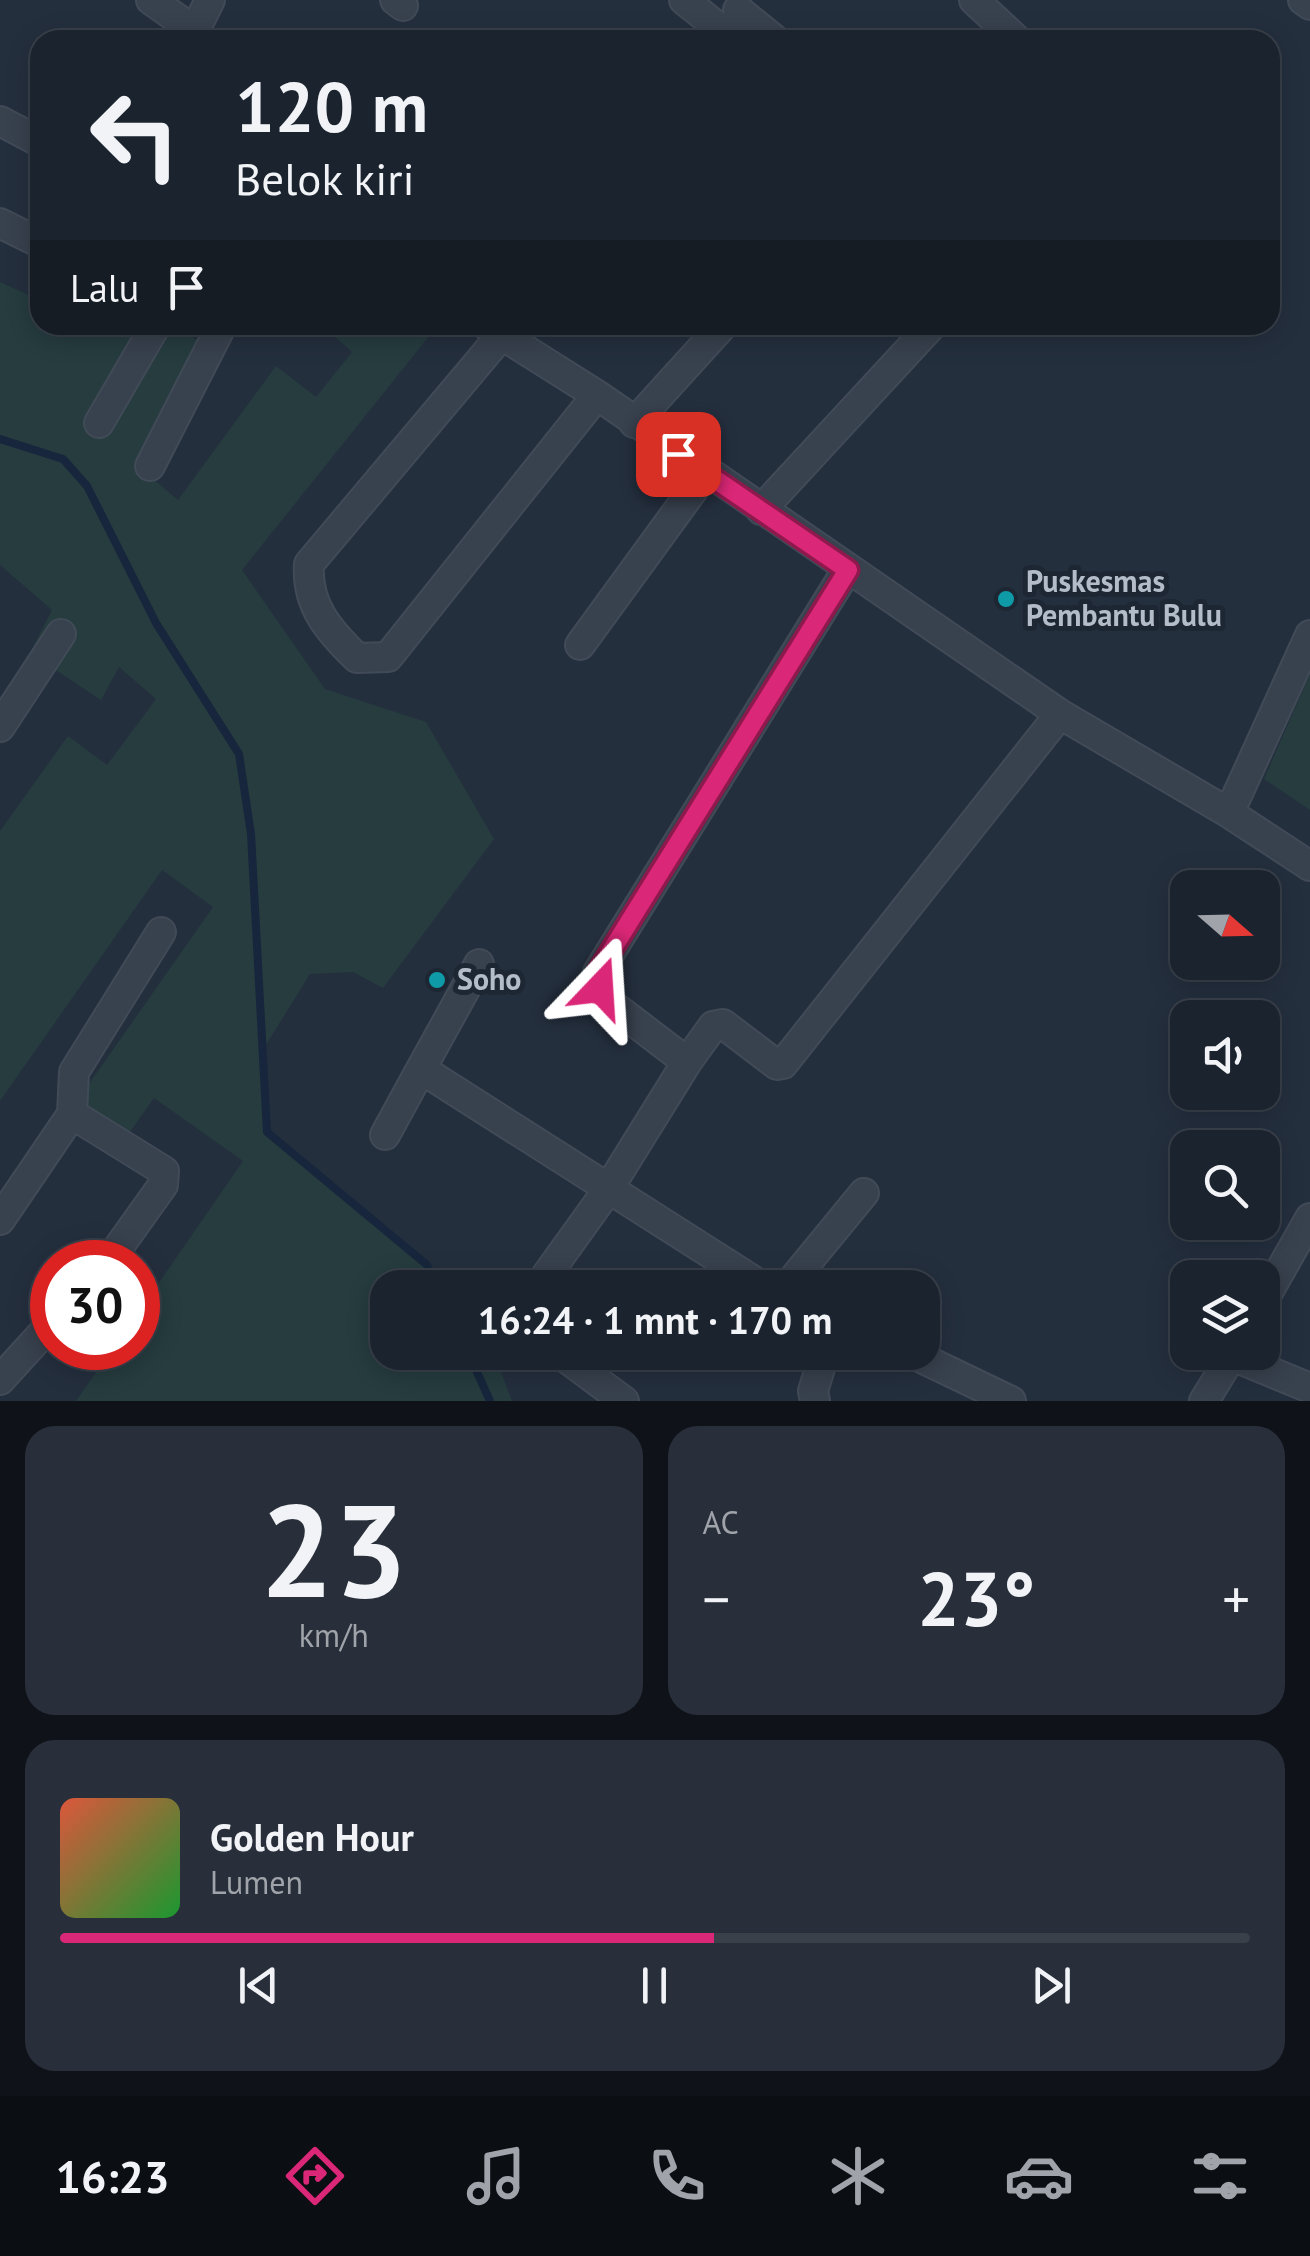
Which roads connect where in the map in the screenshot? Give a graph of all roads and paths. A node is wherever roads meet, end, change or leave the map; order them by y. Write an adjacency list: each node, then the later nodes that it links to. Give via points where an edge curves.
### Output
1 (151, 0): 8 (street)
2 (210, 0): 9 (street)
3 (684, 0): 10 (street)
4 (974, 0): 13 (street)
5 (1303, 0): 7 (street)
6 (739, 5): 11 (street); 12 (street)
7 (1310, 5)
8 (186, 30)
9 (193, 30)
10 (722, 30)
11 (735, 30)
12 (765, 30)
13 (1006, 30)
14 (0, 121): 15 (street)
15 (30, 137)
16 (0, 223): 17 (street)
17 (30, 238)
18 (150, 335): 25 (street)
19 (217, 335): 27 (street)
20 (492, 335): 24 (street, via 310,564 308,587 328,630 357,658 388,657)
21 (508, 335): 24 (street)
22 (714, 335): 26 (street)
23 (923, 335): 29 (street)
24 (597, 396): 26 (street)
25 (99, 423)
26 (634, 423): 28 (street)
27 (150, 466)
28 (706, 472): 29 (street); 33 (street)
29 (761, 510): 30 (street)
30 (848, 570): 34 (street); 40 (street, via 598,972 607,1001)
31 (60, 634): 35 (street)
32 (1310, 635): 36 (street)
33 (580, 645)
34 (1060, 714): 36 (street); 40 (street, via 783,1064 723,1024 714,1026)
35 (0, 726)
36 (1229, 813): 37 (street)
37 (1310, 866)
38 (162, 932): 42 (street, via 74,1072)
39 (480, 964): 41 (street)
40 (687, 1062): 44 (street)
41 (421, 1068): 43 (street); 44 (street)
42 (72, 1114): 47 (street); 48 (street, via 164,1171 162,1185)
43 (385, 1135)
44 (608, 1190): 49 (street); 50 (street)
45 (864, 1192): 51 (street)
46 (1310, 1218): 52 (street)
47 (0, 1220)
48 (123, 1240)
49 (550, 1270)
50 (736, 1270)
51 (801, 1270)
52 (1280, 1271)
53 (30, 1344): 54 (street)
54 (5, 1366)
55 (940, 1367): 63 (street)
56 (582, 1370): 61 (street)
57 (819, 1370): 62 (street)
58 (1224, 1370): 64 (street)
59 (1270, 1370): 60 (street)
60 (1310, 1388)
61 (624, 1401)
62 (815, 1401)
63 (1011, 1401)
64 (1204, 1401)

